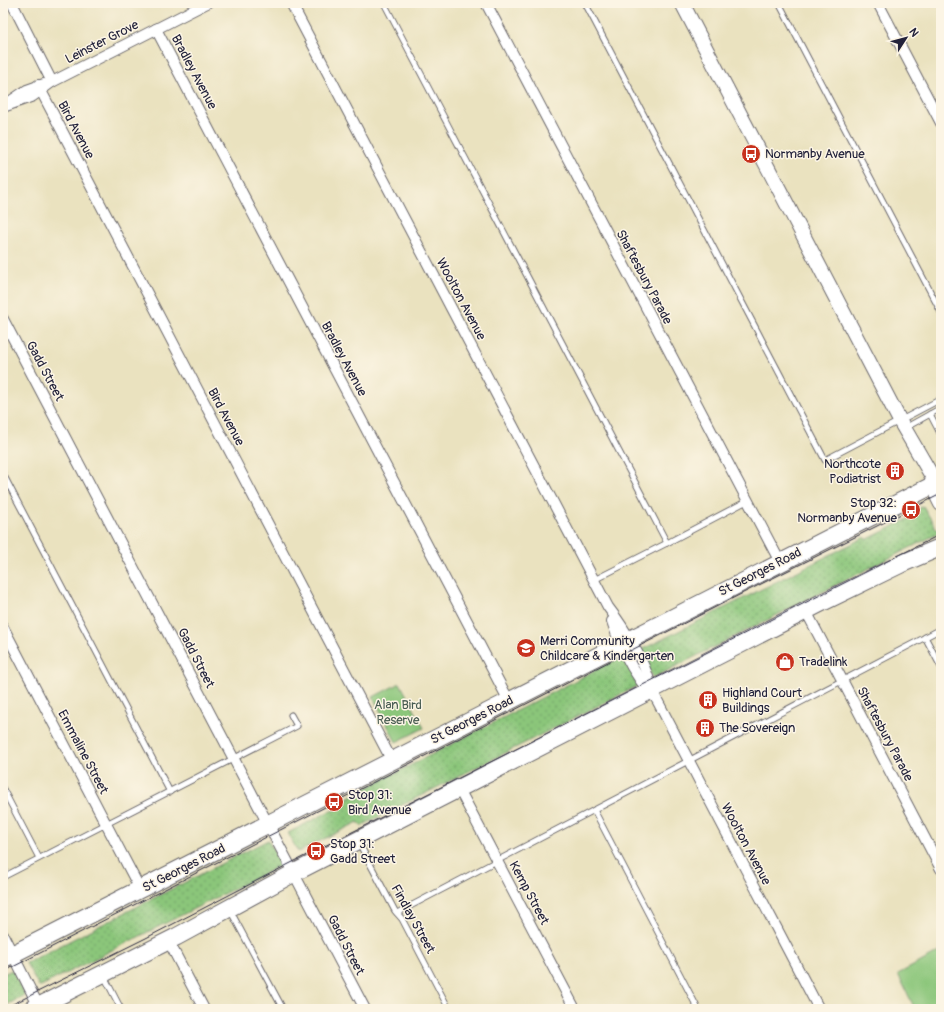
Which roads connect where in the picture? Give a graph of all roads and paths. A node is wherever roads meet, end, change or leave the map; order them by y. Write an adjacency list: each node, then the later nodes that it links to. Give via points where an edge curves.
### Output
1 (12, 3): 11 (street)
2 (207, 3): 10 (street, Leinster Grove)
3 (291, 3): 29 (street, Woolton Avenue)
4 (384, 3): 26 (lane)
5 (486, 3): 24 (street, Shaftesbury Parade)
6 (585, 3): 20 (lane, via 825,460)
7 (682, 3): 20 (main road)
8 (779, 3): 15 (lane)
9 (878, 3): 14 (street)
10 (156, 29): 11 (street, Leinster Grove); 38 (street, Bradley Avenue)
11 (52, 82): 12 (street, Leinster Grove)
12 (39, 88): 13 (street, Leinster Grove, via 17,96); 41 (street, Bird Avenue)
13 (3, 107)
14 (941, 123)
15 (941, 312)
16 (3, 319): 40 (street, Gadd Street)
17 (941, 399): 20 (lane)
18 (941, 408): 19 (lane)
19 (930, 414): 20 (lane); 21 (lane)
20 (902, 425): 23 (main road)
21 (941, 434)
22 (3, 474): 45 (lane)
23 (939, 483): 25 (main road, via 938,498); 28 (highway, St Georges Road)
24 (747, 501): 26 (lane); 28 (street, Shaftesbury Parade)
25 (941, 504)
26 (667, 543): 29 (lane)
27 (941, 547): 30 (highway, via 887,570)
28 (780, 562): 34 (highway, St Georges Road)
29 (594, 580): 34 (street, Woolton Avenue)
30 (806, 611): 36 (street, Shaftesbury Parade); 37 (highway)
31 (3, 627): 48 (street, Emmaline Street)
32 (941, 629): 33 (lane)
33 (925, 637): 35 (lane); 36 (lane)
34 (625, 642): 37 (street, Woolton Avenue, via 640,681); 38 (highway, St Georges Road)
35 (941, 667)
36 (842, 680): 42 (lane); 52 (street, Shaftesbury Parade)
37 (651, 691): 42 (street, Woolton Avenue); 44 (highway)
38 (509, 701): 41 (highway, St Georges Road)
39 (291, 715): 40 (lane, via 297,726)
40 (234, 758): 45 (lane); 47 (street, Gadd Street)
41 (392, 761): 47 (highway, St Georges Road)
42 (688, 762): 46 (lane); 70 (street, Woolton Avenue)
43 (3, 789): 50 (lane)
44 (459, 789): 49 (highway); 51 (street, Kemp Street)
45 (170, 792): 48 (lane)
46 (594, 810): 51 (lane); 69 (lane)
47 (269, 824): 53 (street, Gadd Street); 55 (highway, St Georges Road)
48 (107, 825): 50 (lane); 55 (street, Emmaline Street)
49 (357, 840): 53 (highway); 57 (lane, Findlay Street)
50 (39, 858): 54 (lane)
51 (498, 861): 57 (lane); 68 (street, Kemp Street)
52 (941, 869)
53 (294, 873): 56 (highway); 66 (street, Gadd Street)
54 (3, 877)
55 (140, 889): 60 (highway, St Georges Road)
56 (229, 909): 59 (highway); 65 (lane)
57 (397, 913): 67 (lane, Findlay Street, via 402,918)
58 (3, 935): 60 (street)
59 (168, 940): 61 (highway); 64 (street)
60 (8, 957): 62 (street)
61 (102, 974): 62 (highway); 63 (lane)
62 (38, 1008)
63 (121, 1009)
64 (204, 1009)
65 (282, 1009)
66 (365, 1009)
67 (449, 1009)
68 (575, 1009)
69 (698, 1009)
70 (819, 1009)

